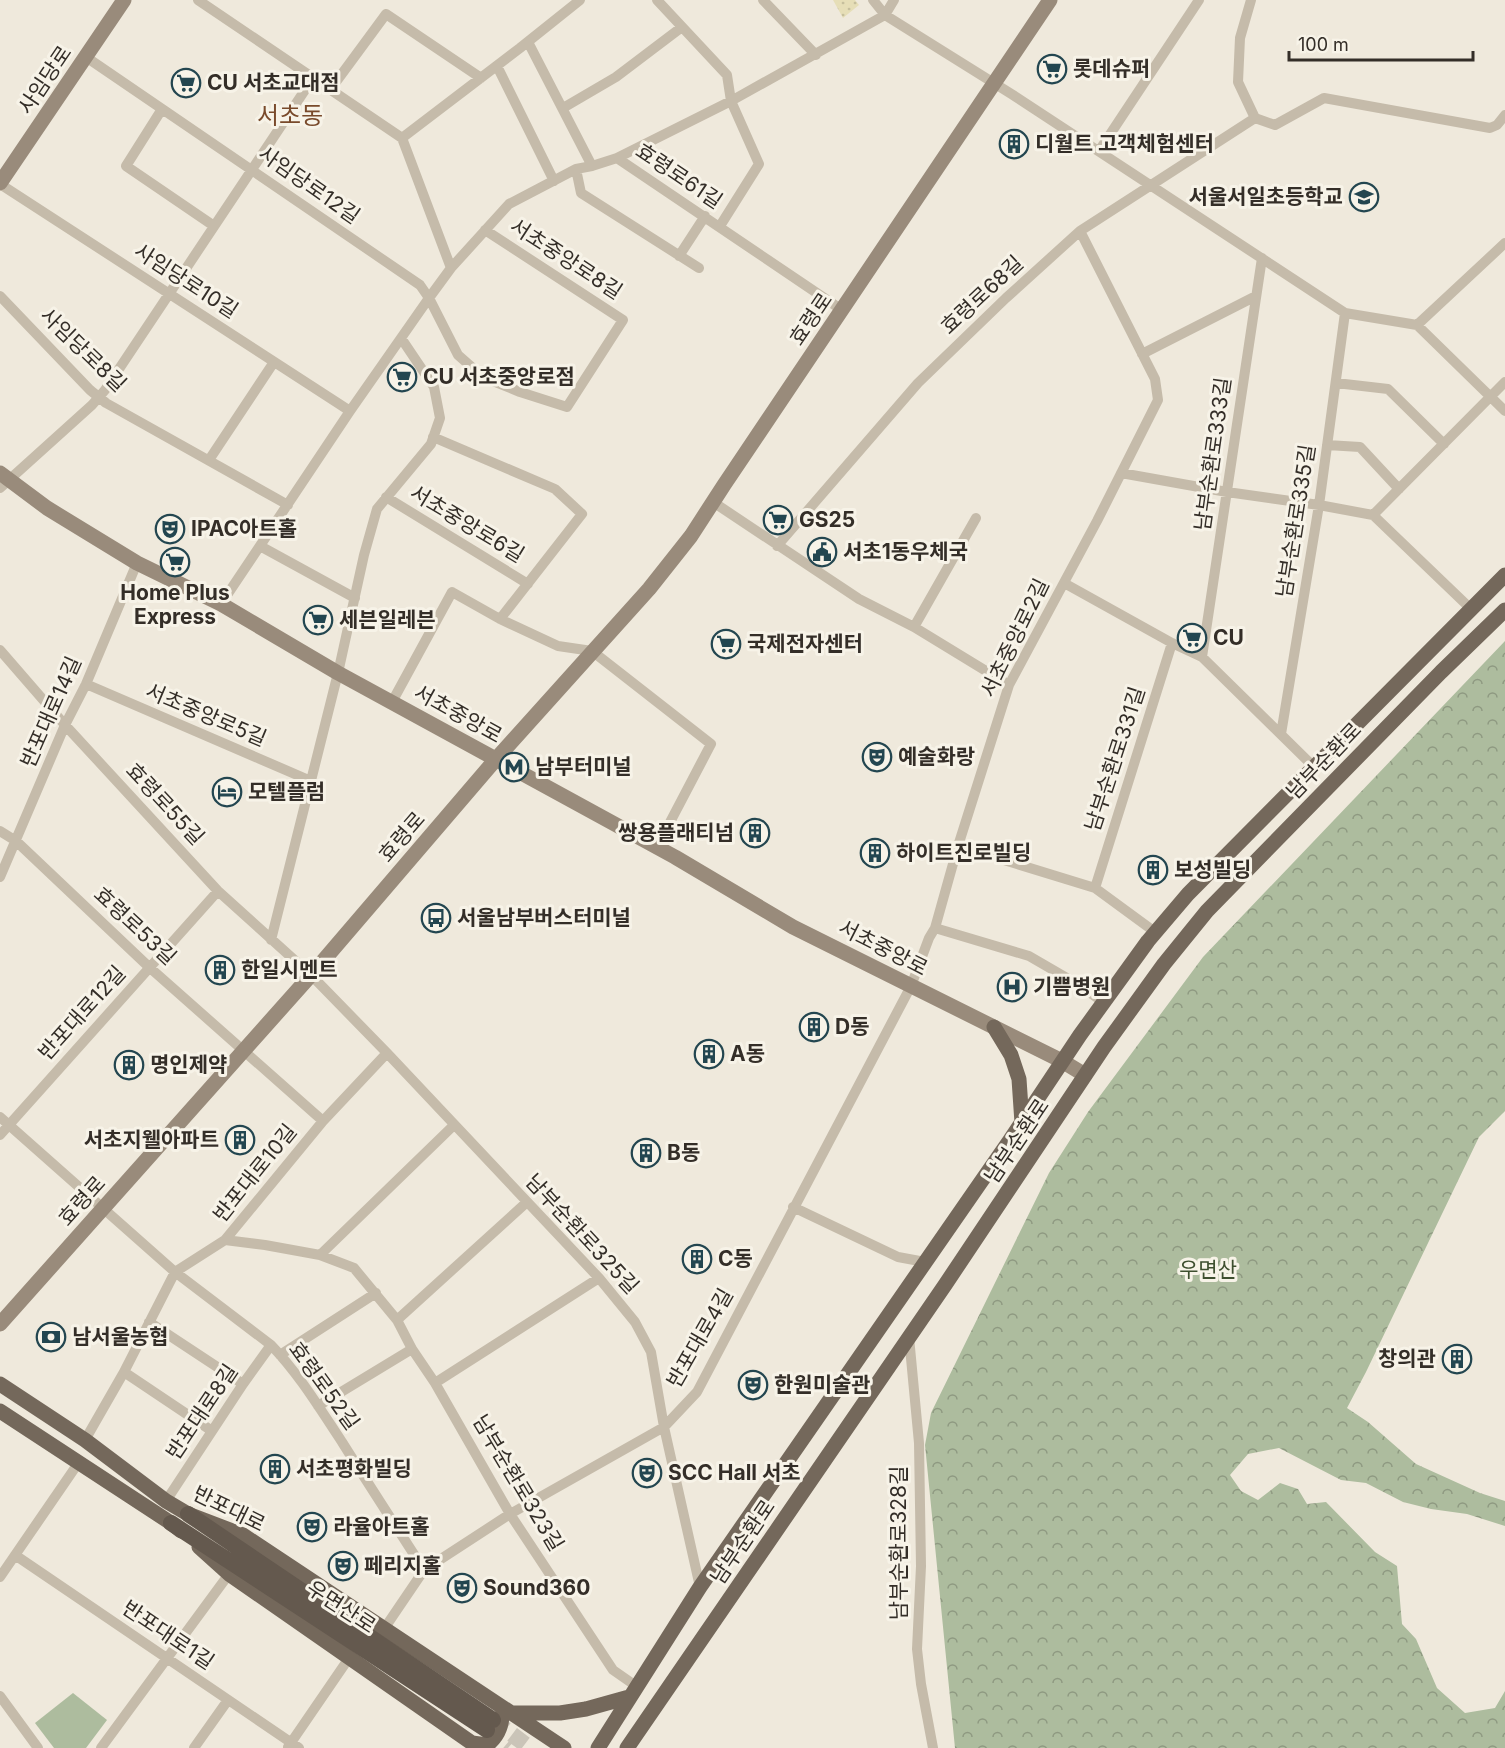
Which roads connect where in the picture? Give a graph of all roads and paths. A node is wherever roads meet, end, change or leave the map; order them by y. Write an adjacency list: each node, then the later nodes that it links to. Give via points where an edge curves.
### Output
1 (124, 0): 15 (main road, 사임당로)
2 (198, 0): 17 (street)
3 (580, 0): 13 (street)
4 (657, 0): 12 (street)
5 (763, 0): 14 (street)
6 (873, 0): 11 (street)
7 (894, 0): 11 (street, 서초중앙로8길)
8 (1050, 0): 19 (main road, 효령로)
9 (1200, 0): 27 (street)
10 (1251, 0): 25 (street, via 1240,38 1238,82)
11 (885, 15): 14 (street, 서초중앙로8길); 19 (street)
12 (682, 27): 21 (street, via 727,75); 22 (street, via 616,77)
13 (528, 42): 16 (street); 22 (street)
14 (816, 55): 21 (street, 서초중앙로8길)
15 (86, 57): 23 (street, 사임당로12길); 33 (main road, 사임당로)
16 (497, 66): 18 (street); 32 (street)
17 (313, 78): 20 (street); 30 (street)
18 (481, 78): 20 (street, via 386,14); 26 (street)
19 (994, 83): 27 (street); 49 (main road, 효령로)
20 (330, 90): 26 (street)
21 (731, 101): 28 (street, 서초중앙로8길); 37 (street, 효령로61길, via 759,165)
22 (563, 108): 29 (street)
23 (162, 109): 30 (street, 사임당로12길); 36 (street, via 126,166)
24 (1505, 115): 25 (street, via 1490,128 1324,98 1275,125)
25 (1255, 117): 34 (street, 효령로68길)
26 (402, 138): 43 (street)
27 (1099, 151): 34 (street)
28 (617, 158): 29 (street, 서초중앙로8길); 35 (street, 효령로61길)
29 (592, 166): 31 (street, 서초중앙로8길)
30 (251, 169): 36 (street); 48 (street, 사임당로12길, via 420,285)
31 (576, 169): 32 (street, 서초중앙로8길); 41 (street, via 581,193)
32 (554, 181): 38 (street, 서초중앙로8길, via 509,204)
33 (0, 183): 45 (street, 사임당로10길)
34 (1152, 185): 39 (street, 효령로68길); 42 (street)
35 (705, 216): 37 (street, 효령로61길); 41 (street)
36 (214, 226): 45 (street)
37 (720, 226): 49 (street, 효령로61길)
38 (485, 230): 43 (street, 서초중앙로8길); 48 (street, 서초중앙로8길, via 623,320 567,407 483,377 458,355)
39 (1080, 231): 53 (street, 서초중앙로2길); 76 (street, 효령로68길, via 918,383)
40 (1505, 243): 51 (street)
41 (679, 256): 44 (street)
42 (1262, 258): 47 (street, 남부순환로333길); 50 (street)
43 (451, 268): 48 (street, 서초중앙로8길)
44 (699, 268)
45 (169, 294): 54 (street, 사임당로10길); 57 (street)
46 (0, 296): 57 (street, 사임당로8길)
47 (1256, 296): 53 (street); 68 (street, 남부순환로333길)
48 (429, 298): 52 (street, 서초중앙로8길)
49 (842, 310): 70 (main road, 효령로)
50 (1345, 313): 51 (street); 56 (street, 남부순환로335길)
51 (1417, 325): 58 (street)
52 (401, 338): 59 (street, 서초중앙로8길); 61 (street, 서초중앙로6길, via 434,387 440,418)
53 (1142, 354): 65 (street, 서초중앙로2길, via 1155,379 1158,400)
54 (274, 362): 59 (street, 사임당로10길); 64 (street)
55 (1505, 382): 58 (street)
56 (1336, 384): 62 (street, via 1388,389); 63 (street, 남부순환로335길)
57 (99, 397): 64 (street, 사임당로8길); 66 (street)
58 (1490, 397): 60 (street); 62 (street)
59 (350, 411): 71 (street, 서초중앙로8길)
60 (1505, 411)
61 (433, 437): 69 (street, 서초중앙로6길); 80 (street, via 555,489 582,514)
62 (1444, 444): 67 (street)
63 (1327, 445): 67 (street, via 1360,447); 72 (street, 남부순환로335길)
64 (209, 460): 71 (street, 사임당로8길)
65 (1121, 473): 68 (street); 79 (street, 서초중앙로2길)
66 (3, 481): 77 (main road, 서초중앙로)
67 (1399, 489): 73 (street)
68 (1227, 492): 72 (street); 90 (street, 남부순환로333길)
69 (386, 497): 80 (street, 서초중앙로6길); 81 (street, 서초중앙로6길, via 377,509)
70 (713, 502): 76 (street); 89 (main road, 효령로, via 649,589)
71 (288, 505): 75 (street, 서초중앙로8길)
72 (1319, 505): 73 (street); 96 (street, 남부순환로335길)
73 (1373, 515): 83 (street)
74 (976, 518): 86 (street)
75 (260, 546): 81 (street); 82 (street, 서초중앙로8길)
76 (777, 546): 86 (street, via 859,599)
77 (137, 563): 82 (main road, 서초중앙로); 92 (street, 반포대로14길)
78 (1505, 575): 83 (main road, 남부순환로)
79 (1064, 583): 87 (street); 93 (street, 서초중앙로2길)
80 (528, 584): 85 (street)
81 (355, 598): 91 (street, 서초중앙로6길)
82 (222, 604): 91 (main road, 서초중앙로)
83 (1471, 609): 98 (main road, 남부순환로)
84 (1505, 610): 118 (main road, 남부순환로, via 1207,911 1145,988)
85 (500, 619): 89 (street, via 558,646); 94 (street, via 452,592)
86 (914, 627): 93 (street)
87 (1172, 643): 90 (street); 105 (street, 남부순환로331길)
88 (0, 650): 95 (street, 효령로55길)
89 (592, 651): 97 (main road, 효령로); 103 (street, via 711,744)
90 (1202, 657): 96 (street)
91 (338, 673): 94 (main road, 서초중앙로); 99 (street)
92 (86, 684): 95 (street, 반포대로14길); 99 (street, 서초중앙로5길)
93 (1009, 686): 102 (street, 서초중앙로2길)
94 (392, 702): 97 (main road, 서초중앙로)
95 (64, 725): 101 (street, 반포대로14길); 106 (street, 효령로55길)
96 (1281, 734): 98 (street)
97 (496, 759): 103 (main road, 서초중앙로); 111 (main road, 효령로)
98 (1314, 767): 108 (main road, 남부순환로)
99 (311, 781): 109 (street)
100 (0, 831): 101 (street, 효령로53길)
101 (16, 842): 104 (street, 반포대로14길); 110 (street, 효령로53길)
102 (958, 846): 105 (street); 107 (street, 서초중앙로2길)
103 (657, 847): 112 (main road, 서초중앙로, via 793,927)
104 (0, 877)
105 (1095, 888): 108 (street)
106 (218, 891): 109 (street, 효령로55길); 110 (street, 반포대로12길)
107 (934, 928): 112 (street, 서초중앙로2길); 113 (street, via 1029,956)
108 (1155, 932): 113 (main road, 남부순환로)
109 (271, 940): 111 (street, 효령로55길)
110 (149, 967): 115 (street, 효령로53길); 119 (street, 반포대로12길)
111 (311, 975): 115 (main road, 효령로); 116 (street, 남부순환로325길)
112 (911, 986): 114 (main road, 서초중앙로); 127 (street, 반포대로4길)
113 (1103, 1002): 117 (main road, 남부순환로)
114 (994, 1027): 117 (main road, 서초중앙로); 121 (main road, via 1011,1055 1019,1079)
115 (243, 1050): 120 (street); 128 (main road, 효령로)
116 (387, 1053): 120 (street, 반포대로10길); 122 (street, 남부순환로325길)
117 (1062, 1062): 118 (main road, 서초중앙로); 121 (main road, 남부순환로)
118 (1085, 1075): 125 (main road, 남부순환로)
119 (5, 1121): 123 (street, 반포대로12길); 128 (street, 효령로52길)
120 (323, 1121): 129 (street, 반포대로10길)
121 (1022, 1123): 124 (main road, 남부순환로)
122 (454, 1125): 126 (street, 남부순환로325길); 130 (street)
123 (0, 1135)
124 (1010, 1140): 125 (main road); 131 (main road, 남부순환로)
125 (1031, 1155): 138 (main road, 남부순환로)
126 (527, 1202): 133 (street, 남부순환로325길); 135 (street)
127 (793, 1207): 131 (street, via 898,1257); 148 (street, 반포대로4길, via 697,1392)
128 (104, 1208): 132 (street, 효령로52길); 137 (main road, 효령로)
129 (225, 1240): 130 (street, 남부순환로323길); 132 (street, 반포대로10길)
130 (320, 1255): 134 (street, 남부순환로323길, via 354,1268)
131 (925, 1262): 160 (main road, 남부순환로)
132 (175, 1272): 136 (street, 반포대로10길); 139 (street, 효령로52길)
133 (599, 1278): 144 (street); 148 (street, 남부순환로325길, via 635,1322 651,1352)
134 (376, 1293): 135 (street, 남부순환로323길); 141 (street)
135 (397, 1320): 140 (street, 남부순환로323길)
136 (149, 1322): 142 (street, 반포대로10길); 145 (street)
137 (0, 1324)
138 (909, 1337): 175 (main road, 남부순환로); 176 (street, 남부순환로328길, via 919,1443 921,1566 917,1648)
139 (271, 1346): 141 (street, 효령로52길); 145 (street, 반포대로8길)
140 (412, 1348): 144 (street, 남부순환로323길); 146 (street)
141 (280, 1355): 146 (street, 효령로52길)
142 (124, 1372): 149 (street); 150 (street, 반포대로10길)
143 (0, 1383): 150 (main road, 반포대로)
144 (435, 1383): 154 (street, 남부순환로323길)
145 (243, 1384): 149 (street, 반포대로8길)
146 (318, 1406): 157 (street, 효령로52길)
147 (0, 1410): 151 (main road, 반포대로)
148 (664, 1427): 154 (street, 반포대로4길); 160 (street, 남부순환로325길)
149 (212, 1431): 152 (street, 반포대로8길)
150 (85, 1440): 152 (main road, 반포대로)
151 (79, 1462): 155 (main road, 반포대로); 156 (street)
152 (166, 1501): 153 (main road, 반포대로)
153 (188, 1514): 161 (main road, 반포대로, via 243,1535); 167 (highway, 우면산로)
154 (510, 1514): 157 (street, 반포대로4길); 164 (street, 남부순환로323길, via 613,1670)
155 (171, 1523): 158 (main road, 반포대로); 167 (highway, 우면산로)
156 (15, 1555): 159 (street); 162 (street, 반포대로1길)
157 (424, 1570): 161 (street, 반포대로4길)
158 (229, 1574): 162 (street); 163 (main road, 반포대로)
159 (0, 1577)
160 (700, 1587): 164 (main road, 남부순환로)
161 (384, 1629): 167 (main road, 반포대로)
162 (167, 1657): 166 (street, 반포대로1길); 171 (street)
163 (349, 1658): 168 (street); 169 (main road, 반포대로)
164 (633, 1692): 167 (main road, via 596,1707); 174 (main road, 남부순환로)
165 (0, 1696): 170 (street)
166 (228, 1700): 168 (street, 반포대로1길); 172 (street)
167 (498, 1718): 169 (main road, via 501,1727 491,1742); 173 (main road, 반포대로)
168 (292, 1746)
169 (471, 1747)
170 (39, 1748)
171 (101, 1748)
172 (194, 1748)
173 (564, 1748)
174 (598, 1748)
175 (627, 1748)
176 (933, 1748)

